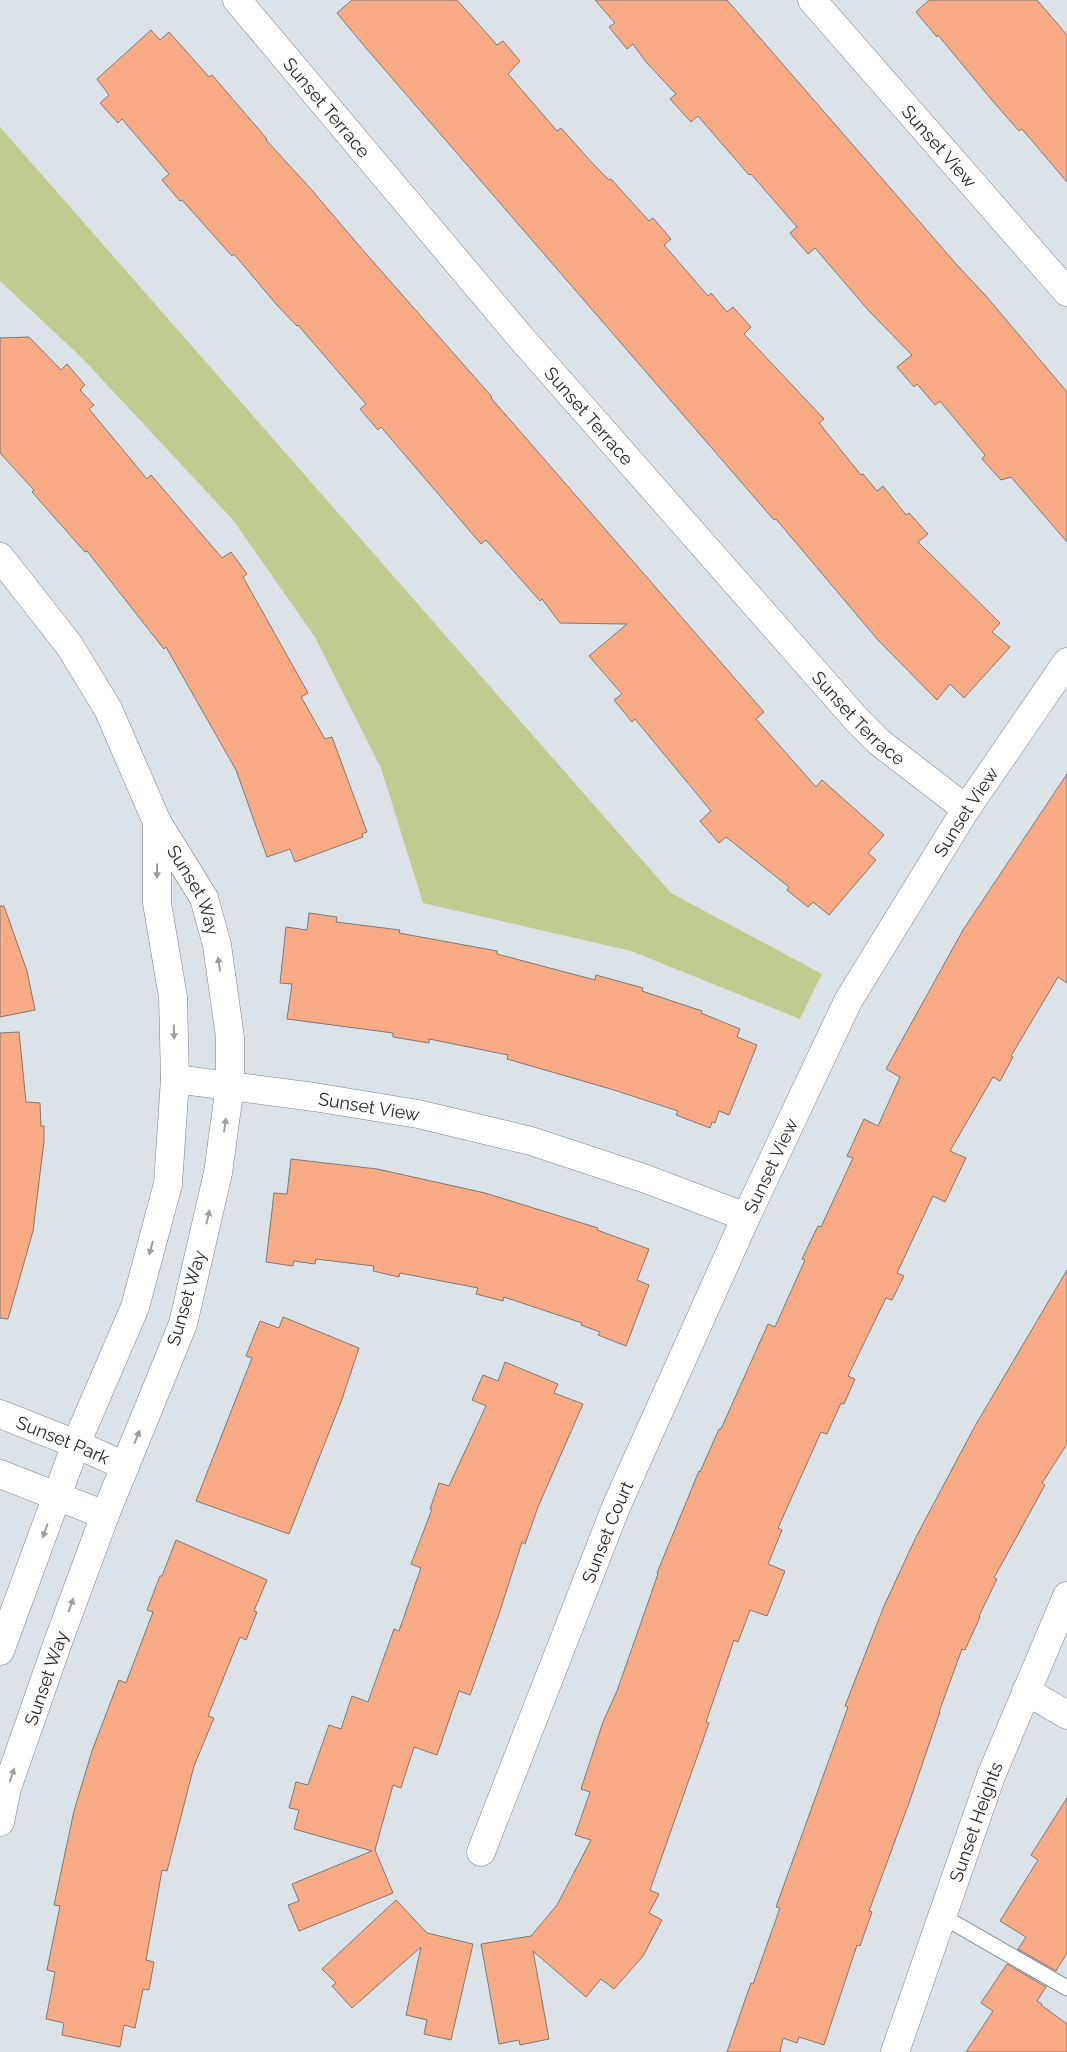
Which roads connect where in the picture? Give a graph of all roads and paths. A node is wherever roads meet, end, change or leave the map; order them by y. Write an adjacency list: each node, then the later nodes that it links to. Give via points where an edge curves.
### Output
1 (237, 0): 6 (street, Sunset Terrace, via 522,339 856,720 878,742)
2 (812, 0): 3 (street, Sunset View)
3 (1067, 292)
4 (0, 557): 7 (street, Sunset Way, via 69,645 108,709)
5 (1067, 662): 6 (street, Sunset View)
6 (966, 809): 10 (street, Sunset View, via 848,1001)
7 (157, 822): 8 (street, Sunset Way, one-way to 8, via 157,903 173,997); 9 (street, Sunset Way, one-way to 7, via 228,1028 217,944 204,898)
8 (175, 1079): 9 (street, Sunset View); 12 (street, Sunset Way, one-way to 12, via 168,1184 135,1307)
9 (230, 1085): 10 (street, Sunset View, via 418,1114 531,1141); 13 (street, Sunset Way, one-way to 9, via 183,1324 218,1173)
10 (746, 1217): 22 (street, Sunset Court, via 616,1507)
11 (0, 1414): 12 (street, Sunset Park)
12 (76, 1444): 13 (street, Sunset Park); 15 (street, Sunset Way)
13 (125, 1466): 16 (street, Sunset Way)
14 (0, 1474): 15 (street)
15 (57, 1498): 16 (street); 18 (street, Sunset Way, one-way to 18)
16 (105, 1515): 21 (street, Sunset Way, one-way to 16, via 7,1788)
17 (1067, 1596): 19 (street, Sunset Heights)
18 (0, 1651)
19 (1026, 1691): 20 (street); 23 (street, Sunset Heights, via 991,1776)
20 (1067, 1715)
21 (0, 1822)
22 (481, 1852)
23 (942, 1916): 24 (lane); 25 (street, Sunset Heights)
24 (1067, 1988)
25 (896, 2052)

